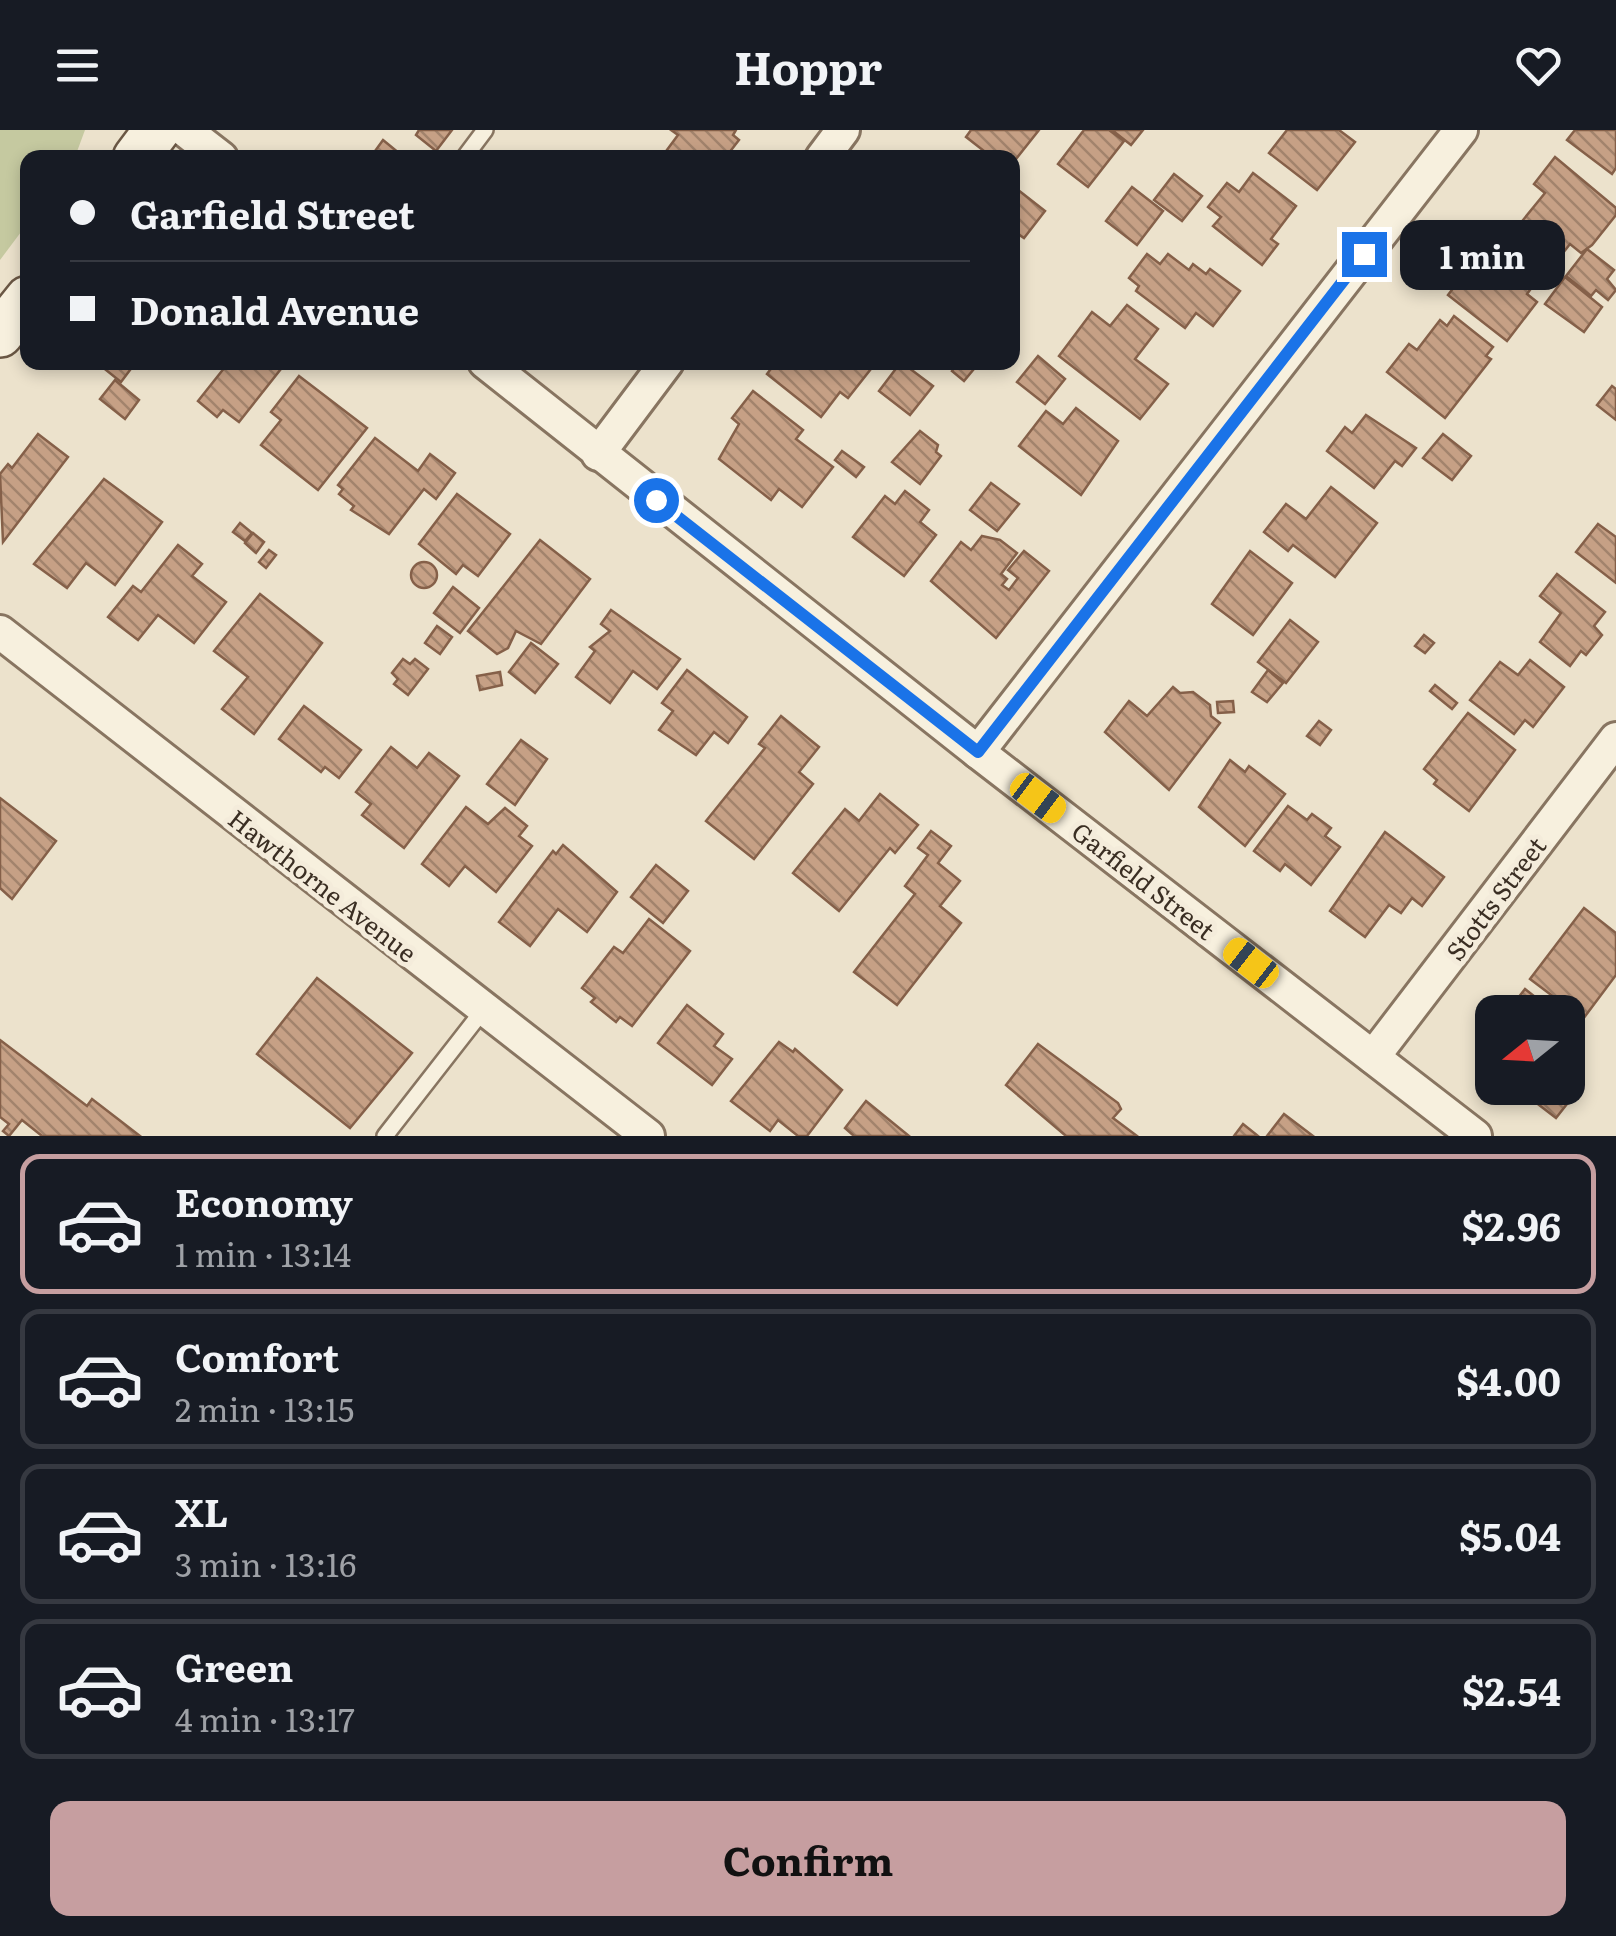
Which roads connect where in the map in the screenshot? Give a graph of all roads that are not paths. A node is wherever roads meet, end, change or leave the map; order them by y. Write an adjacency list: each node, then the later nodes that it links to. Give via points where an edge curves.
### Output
1 (185, 130): 3 (street)
2 (1461, 130): 11 (street)
3 (211, 150)
4 (20, 308): 5 (main road)
5 (0, 334)
6 (495, 370): 8 (street, Garfield Street)
7 (661, 370): 8 (street)
8 (598, 454): 11 (street, Garfield Street)
9 (0, 632): 12 (street, Hawthorne Avenue)
10 (1616, 739): 13 (street, Stotts Street)
11 (978, 752): 13 (street, Garfield Street)
12 (484, 1009): 14 (lane); 15 (street, Hawthorne Avenue)
13 (1374, 1058): 16 (street, Garfield Street)
14 (385, 1136)
15 (648, 1136)
16 (1475, 1136)

